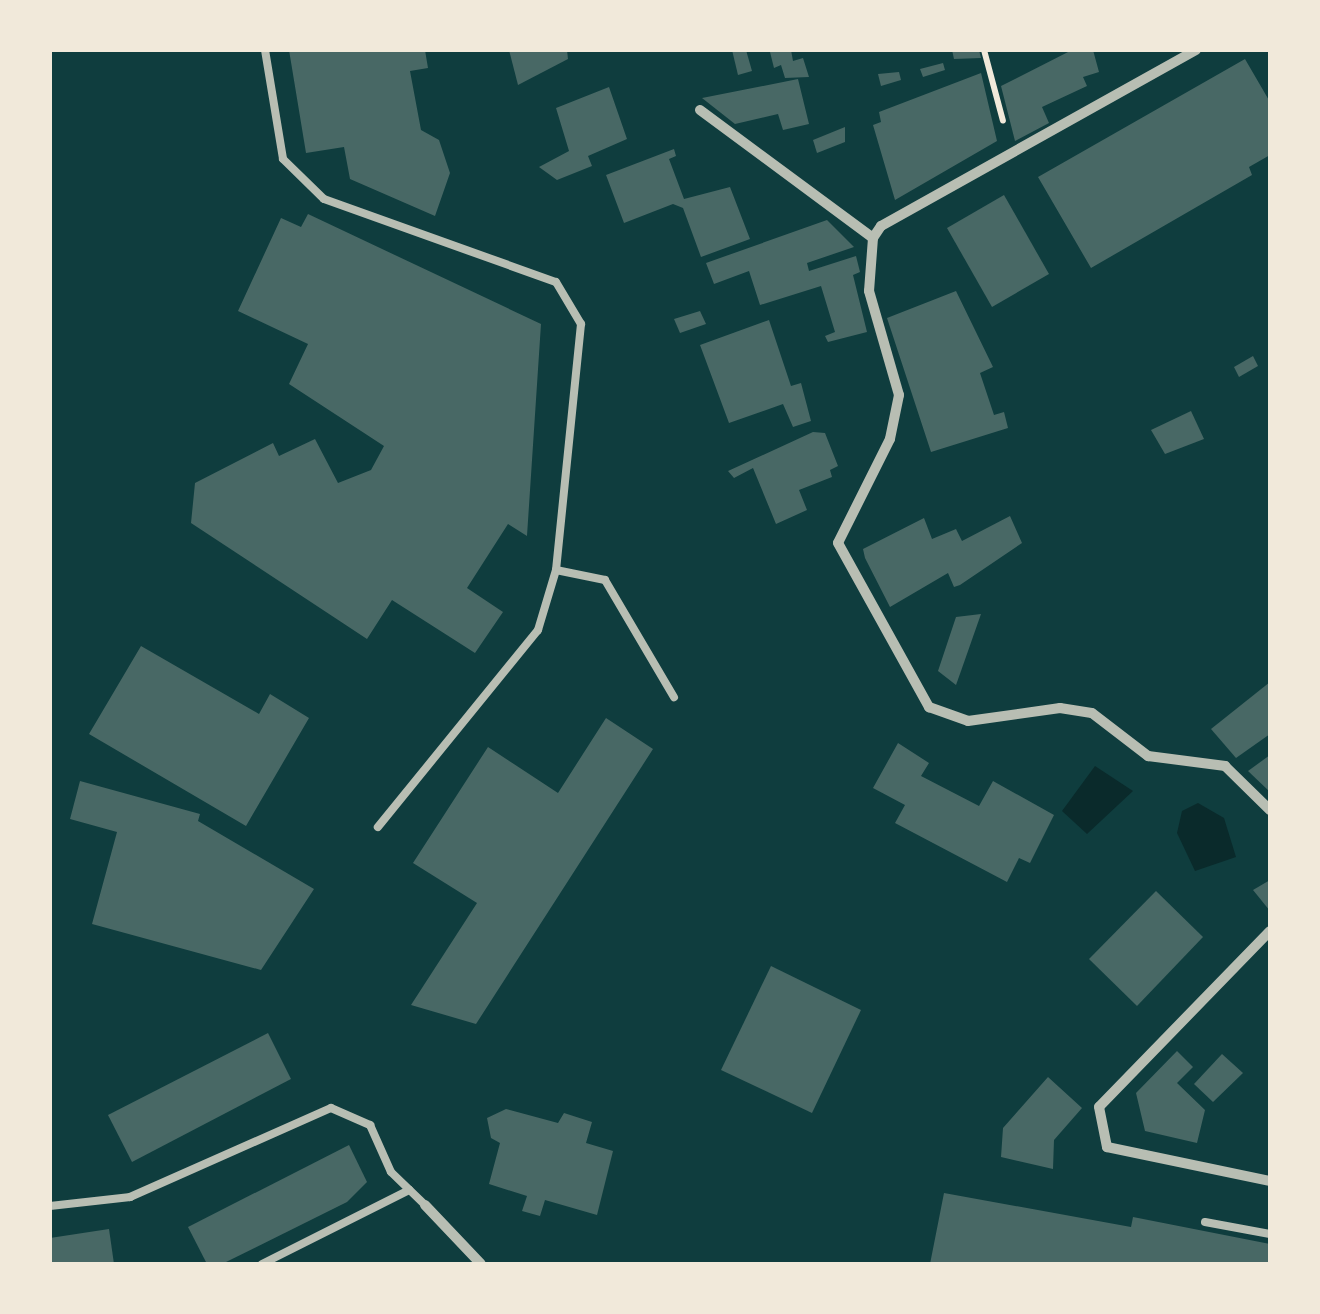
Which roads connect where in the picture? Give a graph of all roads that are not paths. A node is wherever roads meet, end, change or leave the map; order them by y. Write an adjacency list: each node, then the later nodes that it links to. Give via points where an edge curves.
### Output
1 (264, 50): 5 (lane, via 283,159 324,199 556,282 581,324)
2 (1196, 50): 4 (street, via 880,226)
3 (700, 110): 4 (street)
4 (873, 238): 7 (street, via 869,292 898,395 890,439 838,543 929,707 968,721 1060,708 1092,714 1148,756 1225,766)
5 (556, 570): 6 (lane, via 604,580); 8 (lane, via 538,630)
6 (674, 697)
7 (1270, 810)
8 (378, 827)
9 (1270, 931): 10 (street, via 1099,1107 1107,1147)
10 (1270, 1182)
11 (409, 1190): 12 (lane); 13 (lane, via 391,1172 370,1126 331,1108 130,1197); 16 (lane)
12 (424, 1205): 17 (street)
13 (50, 1206)
14 (1204, 1222): 15 (lane)
15 (1270, 1234)
16 (262, 1264)
17 (481, 1264)

